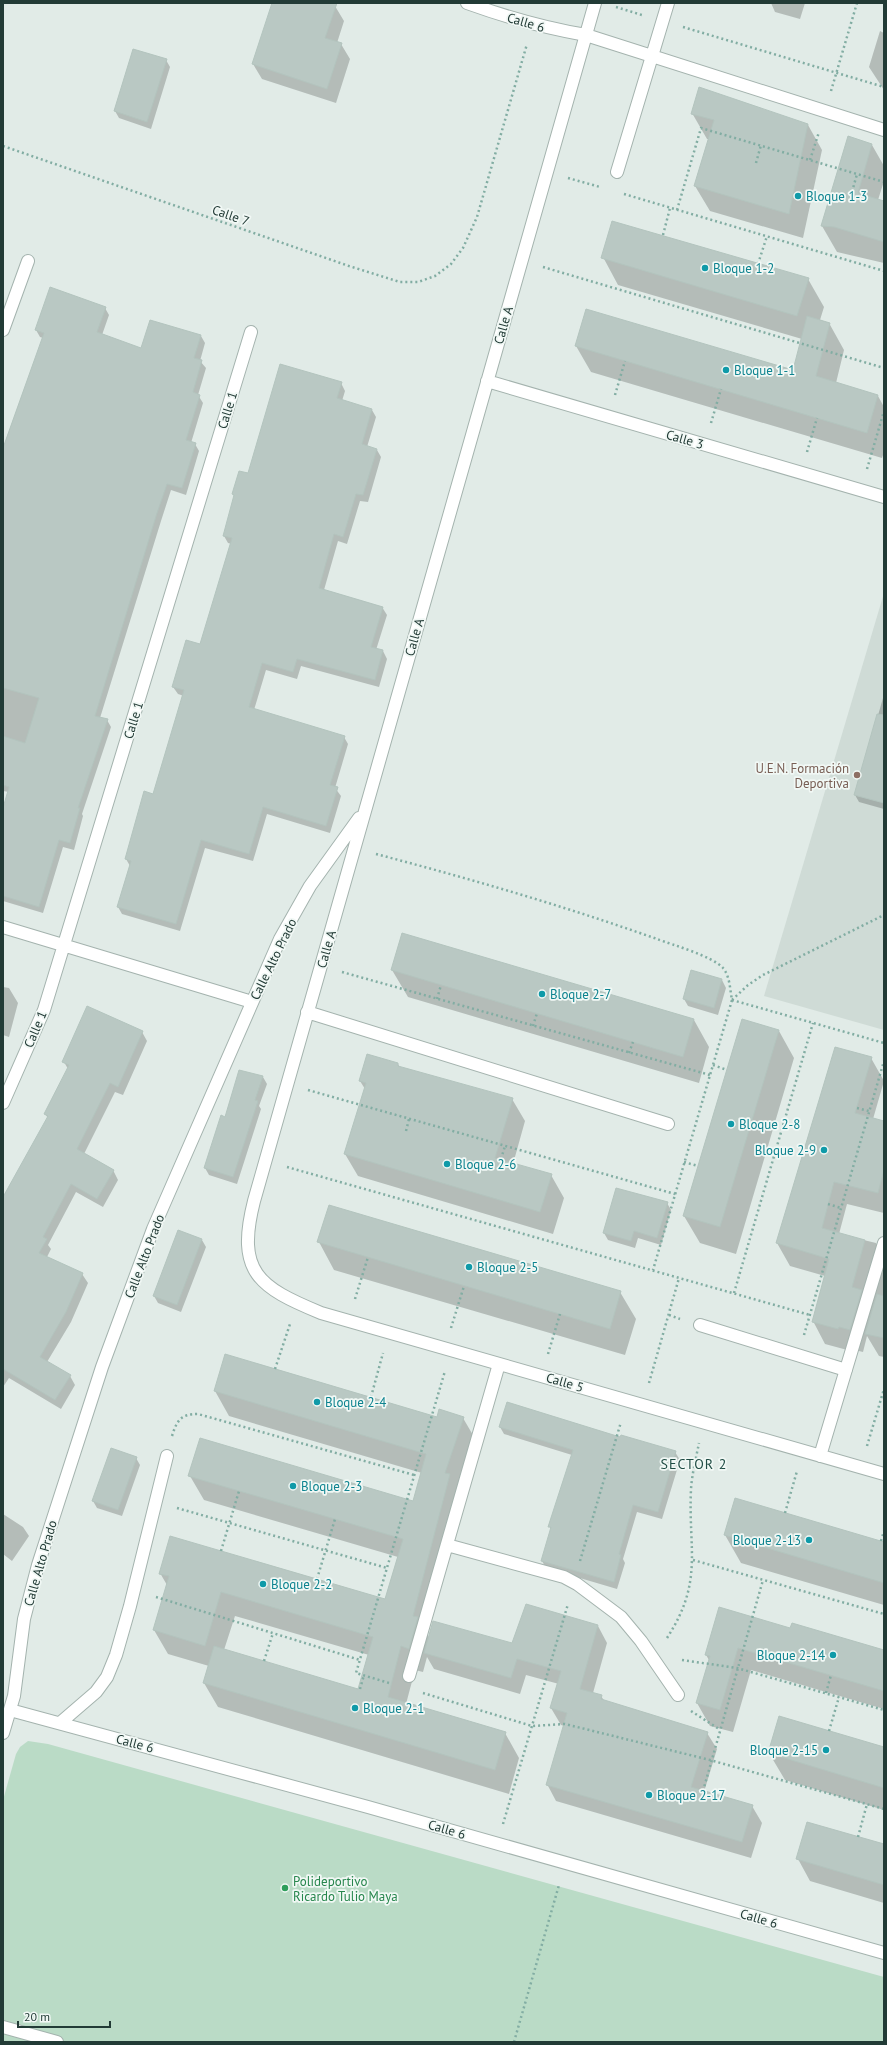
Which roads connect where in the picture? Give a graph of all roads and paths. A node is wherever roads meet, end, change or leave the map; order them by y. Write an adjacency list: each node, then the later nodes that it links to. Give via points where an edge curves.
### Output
1 (467, 3): 7 (street, Calle 6)
2 (595, 3): 8 (street, Calle A)
3 (668, 3): 6 (street)
4 (857, 3): 10 (path)
5 (614, 7): 6 (path)
6 (663, 21): 9 (street); 10 (path)
7 (532, 24): 8 (street, Calle 6); 15 (path, Calle 7, via 477,217 463,248 450,264 435,276 418,282 400,282 383,278)
8 (586, 35): 9 (street, Calle 6); 18 (street, Calle A)
9 (652, 56): 12 (street, Calle 6); 19 (street)
10 (836, 73): 11 (path); 12 (path)
11 (884, 87)
12 (825, 111): 13 (street, Calle 6); 16 (path)
13 (884, 130)
14 (761, 145): 16 (path); 17 (path); 26 (path, via 701,128)
15 (3, 146)
16 (810, 160): 20 (path)
17 (756, 163)
18 (547, 171): 22 (path); 30 (street, Calle A)
19 (617, 172)
20 (857, 174): 21 (path); 23 (path)
21 (884, 182)
22 (605, 188)
23 (852, 192)
24 (620, 193): 25 (path)
25 (670, 208): 26 (path); 27 (path)
26 (677, 210): 28 (path)
27 (663, 236)
28 (767, 236): 31 (path); 32 (path)
29 (28, 261): 33 (street)
30 (522, 261): 36 (path); 37 (street, Calle A)
31 (758, 264)
32 (884, 271)
33 (3, 330)
34 (251, 332): 50 (street, Calle 1)
35 (625, 361): 40 (path)
36 (884, 368)
37 (487, 381): 40 (street, Calle 3); 46 (street, Calle A)
38 (721, 389): 42 (path)
39 (884, 411): 44 (path)
40 (609, 417): 42 (street, Calle 3)
41 (817, 418): 43 (path)
42 (704, 445): 43 (street, Calle 3)
43 (801, 473): 44 (street, Calle 3)
44 (860, 490): 45 (street, Calle 3)
45 (884, 497)
46 (365, 811): 47 (street, Calle A); 55 (street, Calle Alto Prado, via 310,886 280,939)
47 (354, 848): 51 (street, Calle A); 54 (path, via 589,915 685,950 723,968)
48 (884, 915): 54 (path, via 762,975)
49 (3, 927): 50 (street)
50 (64, 945): 55 (street); 68 (street, Calle 1, via 44,1010)
51 (321, 966): 53 (path); 56 (street, Calle A)
52 (441, 985): 53 (path)
53 (437, 999): 59 (path)
54 (732, 1000): 58 (path); 64 (path)
55 (252, 1002): 143 (street, Calle Alto Prado, via 153,1229 102,1367 38,1565 24,1619)
56 (307, 1012): 67 (street, Calle A); 72 (street)
57 (537, 1013): 59 (path)
58 (813, 1023): 61 (path); 88 (path)
59 (533, 1026): 62 (path)
60 (633, 1042): 62 (path)
61 (884, 1043)
62 (629, 1053): 66 (path)
63 (884, 1061): 70 (path)
64 (713, 1066): 65 (path); 66 (path)
65 (727, 1070)
66 (710, 1075): 77 (path)
67 (287, 1084): 71 (path); 76 (street, Calle A)
68 (3, 1103)
69 (857, 1108): 70 (path)
70 (869, 1111): 81 (path)
71 (409, 1118): 73 (path); 74 (path)
72 (668, 1124)
73 (406, 1131)
74 (505, 1146): 75 (path); 79 (path)
75 (501, 1159)
76 (266, 1161): 84 (path); 85 (street, Calle A, via 248,1227 249,1256)
77 (684, 1162): 78 (path); 79 (path)
78 (698, 1166)
79 (675, 1194): 84 (path)
80 (828, 1204): 81 (path)
81 (841, 1208): 91 (path)
82 (884, 1243): 99 (street)
83 (368, 1257): 92 (path)
84 (653, 1270): 86 (path)
85 (255, 1272): 89 (street, Calle 5, via 269,1287)
86 (679, 1278): 88 (path); 104 (path)
87 (464, 1286): 95 (path)
88 (734, 1293): 91 (path)
89 (296, 1303): 92 (street, Calle 5); 98 (path)
90 (560, 1314): 100 (path)
91 (810, 1315): 96 (path)
92 (349, 1321): 94 (street, Calle 5)
93 (700, 1325): 96 (street)
94 (389, 1332): 95 (street, Calle 5); 102 (path)
95 (448, 1349): 97 (street, Calle 5); 111 (path)
96 (798, 1355): 99 (street)
97 (499, 1364): 100 (street, Calle 5); 119 (street)
98 (275, 1369)
99 (846, 1370): 108 (street)
100 (541, 1376): 103 (street, Calle 5)
101 (884, 1389): 109 (path)
102 (371, 1397)
103 (628, 1400): 104 (street, Calle 5); 126 (path)
104 (642, 1405): 105 (street, Calle 5)
105 (702, 1422): 106 (street, Calle 5); 122 (path, via 691,1488)
106 (803, 1451): 108 (street, Calle 5); 114 (path)
107 (167, 1456): 111 (path, via 175,1425 180,1418 188,1414 198,1414); 113 (street)
108 (820, 1456): 109 (street, Calle 5)
109 (861, 1468): 110 (street, Calle 5)
110 (884, 1474)
111 (414, 1475): 123 (path)
112 (239, 1491): 116 (path)
113 (156, 1502): 116 (path); 127 (street)
114 (785, 1513)
115 (335, 1519): 120 (path)
116 (229, 1523): 120 (path); 121 (path)
117 (884, 1531): 118 (path)
118 (881, 1541)
119 (447, 1545): 126 (street, via 564,1577); 136 (street)
120 (326, 1550): 123 (path); 124 (path)
121 (221, 1551)
122 (693, 1560): 125 (path); 130 (path, via 692,1580 686,1600 672,1629)
123 (387, 1568): 131 (path)
124 (317, 1579)
125 (763, 1580): 128 (path); 133 (path)
126 (574, 1582): 130 (street, via 621,1616); 146 (path)
127 (133, 1590): 129 (path); 145 (street, via 116,1655 107,1677 96,1692)
128 (884, 1614)
129 (273, 1633): 131 (path); 132 (path)
130 (653, 1658): 133 (path, via 696,1661); 141 (street)
131 (360, 1660): 134 (path, via 356,1673)
132 (264, 1661)
133 (737, 1668): 140 (path); 147 (path)
134 (364, 1675): 137 (path); 138 (path)
135 (831, 1675): 140 (path)
136 (409, 1676)
137 (392, 1684)
138 (360, 1689)
139 (420, 1692): 146 (path)
140 (826, 1693): 142 (path)
141 (678, 1695): 147 (path, via 689,1709)
142 (839, 1697): 144 (path); 148 (path)
143 (10, 1710): 145 (street, Calle 6); 149 (street, Calle Alto Prado)
144 (884, 1710)
145 (60, 1723): 155 (street, Calle 6)
146 (532, 1726): 150 (path, via 565,1724); 155 (path)
147 (719, 1729): 150 (path)
148 (829, 1731)
149 (3, 1733)
150 (710, 1760): 151 (path); 152 (path)
151 (703, 1791)
152 (867, 1804): 153 (path); 154 (path)
153 (884, 1809)
154 (858, 1837)
155 (497, 1843): 156 (street, Calle 6)
156 (565, 1863): 157 (street, Calle 6); 160 (path)
157 (884, 1953)
158 (3, 2027): 159 (street)
159 (57, 2042)
160 (514, 2042)

